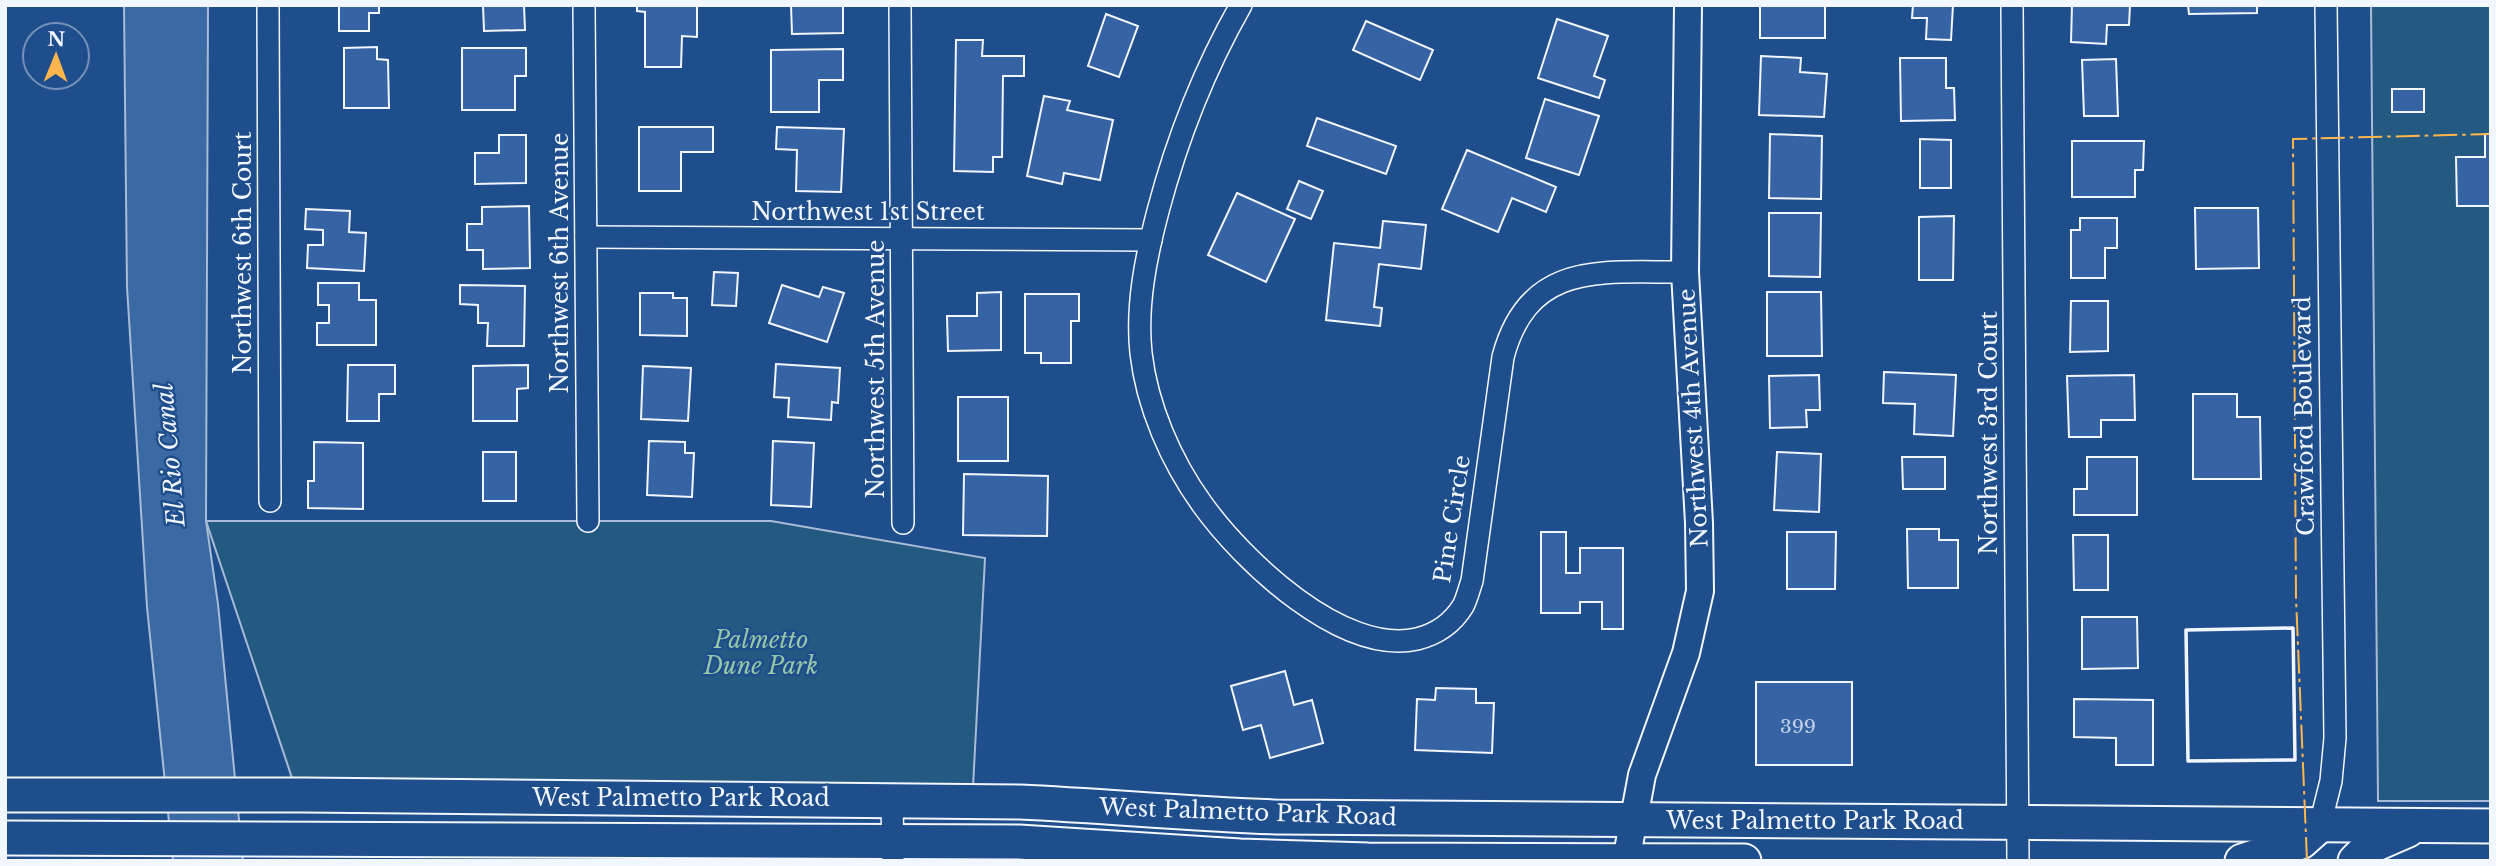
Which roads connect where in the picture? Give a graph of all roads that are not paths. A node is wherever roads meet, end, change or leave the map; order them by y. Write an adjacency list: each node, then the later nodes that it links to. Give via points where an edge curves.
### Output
1 (268, 5): 12 (street, Northwest 6th Court)
2 (584, 5): 8 (street, Northwest 6th Avenue)
3 (900, 5): 9 (street, Northwest 5th Avenue)
4 (1241, 5): 10 (street, Pine Circle, via 1186,120)
5 (1688, 5): 11 (street, Northwest 4th Avenue)
6 (2012, 5): 18 (street, Northwest 3rd Court)
7 (2326, 5): 19 (street, Crawford Boulevard, via 2335,738 2332,781)
8 (586, 237): 9 (street, Northwest 1st Street); 13 (street, Northwest 6th Avenue)
9 (901, 239): 10 (street, Northwest 1st Street); 14 (street, Northwest 5th Avenue)
10 (1151, 240): 11 (street, Pine Circle, via 1140,305 1141,352 1150,400 1189,484 1230,540 1299,601 1360,633 1405,642 1429,636 1449,624 1464,605 1472,581 1503,357 1509,335 1535,298 1575,276)
11 (1685, 272): 17 (street, Northwest 4th Avenue, via 1700,591 1691,635 1642,775)
12 (270, 501)
13 (588, 521)
14 (903, 523)
15 (5, 795): 16 (main road, West Palmetto Park Road)
16 (892, 800): 17 (main road, West Palmetto Park Road, via 1069,804 1276,817); 23 (street)
17 (1633, 820): 18 (main road, West Palmetto Park Road); 24 (street, Northwest 4th Avenue)
18 (2018, 823): 19 (main road, West Palmetto Park Road); 26 (street, Northwest 3rd Court)
19 (2320, 825): 20 (main road, West Palmetto Park Road); 27 (main road, via 2301,842)
20 (2420, 825): 21 (main road, West Palmetto Park Road); 28 (main road, via 2369,847)
21 (2491, 826)
22 (5, 838): 23 (main road, West Palmetto Park Road)
23 (893, 851): 24 (main road, West Palmetto Park Road, via 1018,842 1368,860)
24 (1626, 860): 25 (main road, West Palmetto Park Road)
25 (1744, 861)
26 (2018, 861)
27 (2242, 861)
28 (2355, 861)

